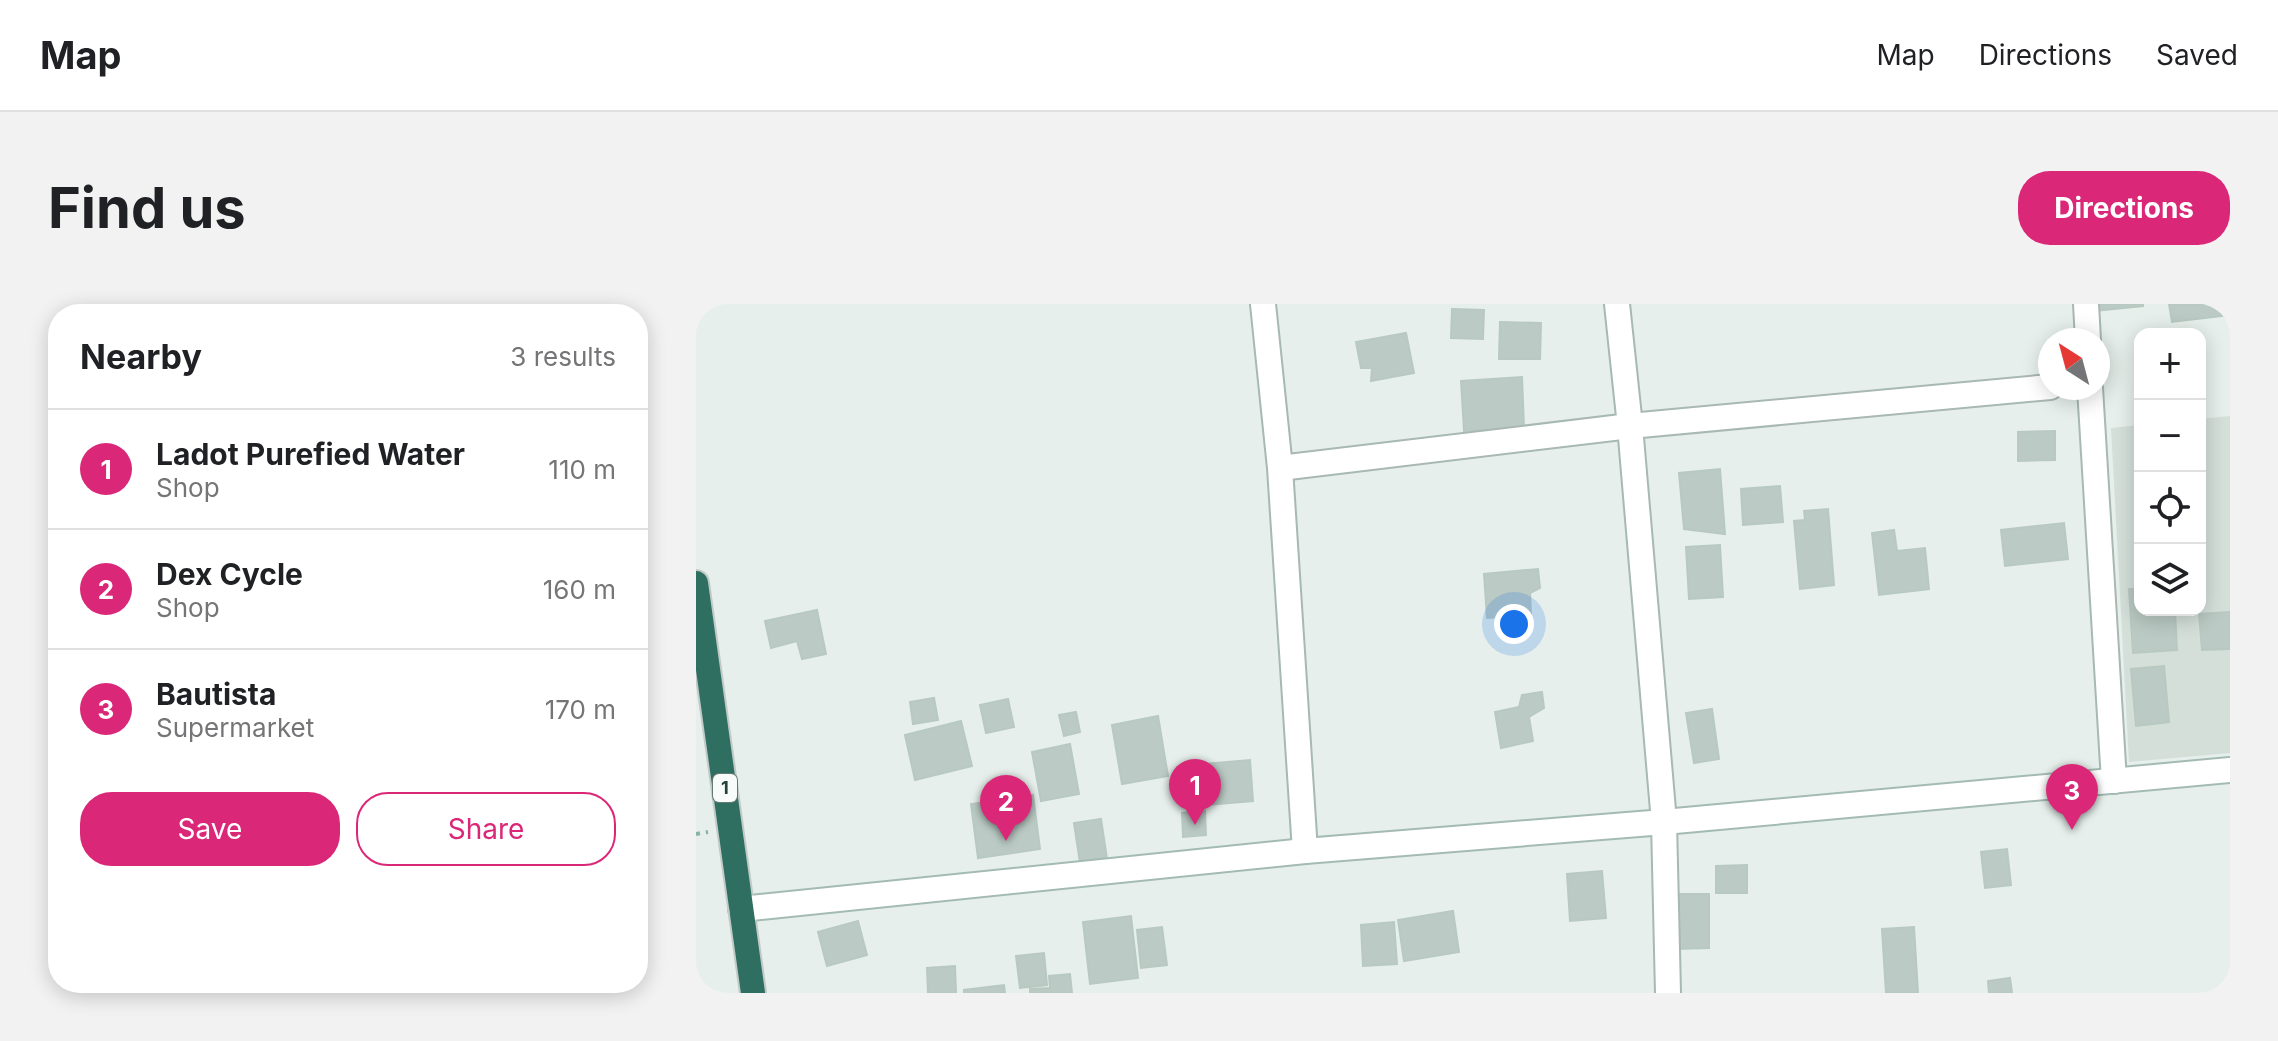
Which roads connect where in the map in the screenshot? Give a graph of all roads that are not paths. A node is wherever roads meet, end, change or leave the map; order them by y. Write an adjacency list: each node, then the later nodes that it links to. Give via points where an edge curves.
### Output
1 (1263, 304): 8 (street)
2 (1617, 304): 7 (street)
3 (2086, 304): 4 (street)
4 (2087, 328)
5 (2038, 388): 7 (street)
6 (2091, 400): 11 (street)
7 (1630, 426): 8 (street); 12 (street)
8 (1280, 468): 13 (street)
9 (696, 583): 14 (highway, 1)
10 (2230, 770): 11 (street)
11 (2114, 781): 12 (street)
12 (1664, 822): 13 (street); 16 (street)
13 (1305, 851): 14 (street)
14 (741, 909): 15 (highway, 1)
15 (753, 993)
16 (1668, 993)

